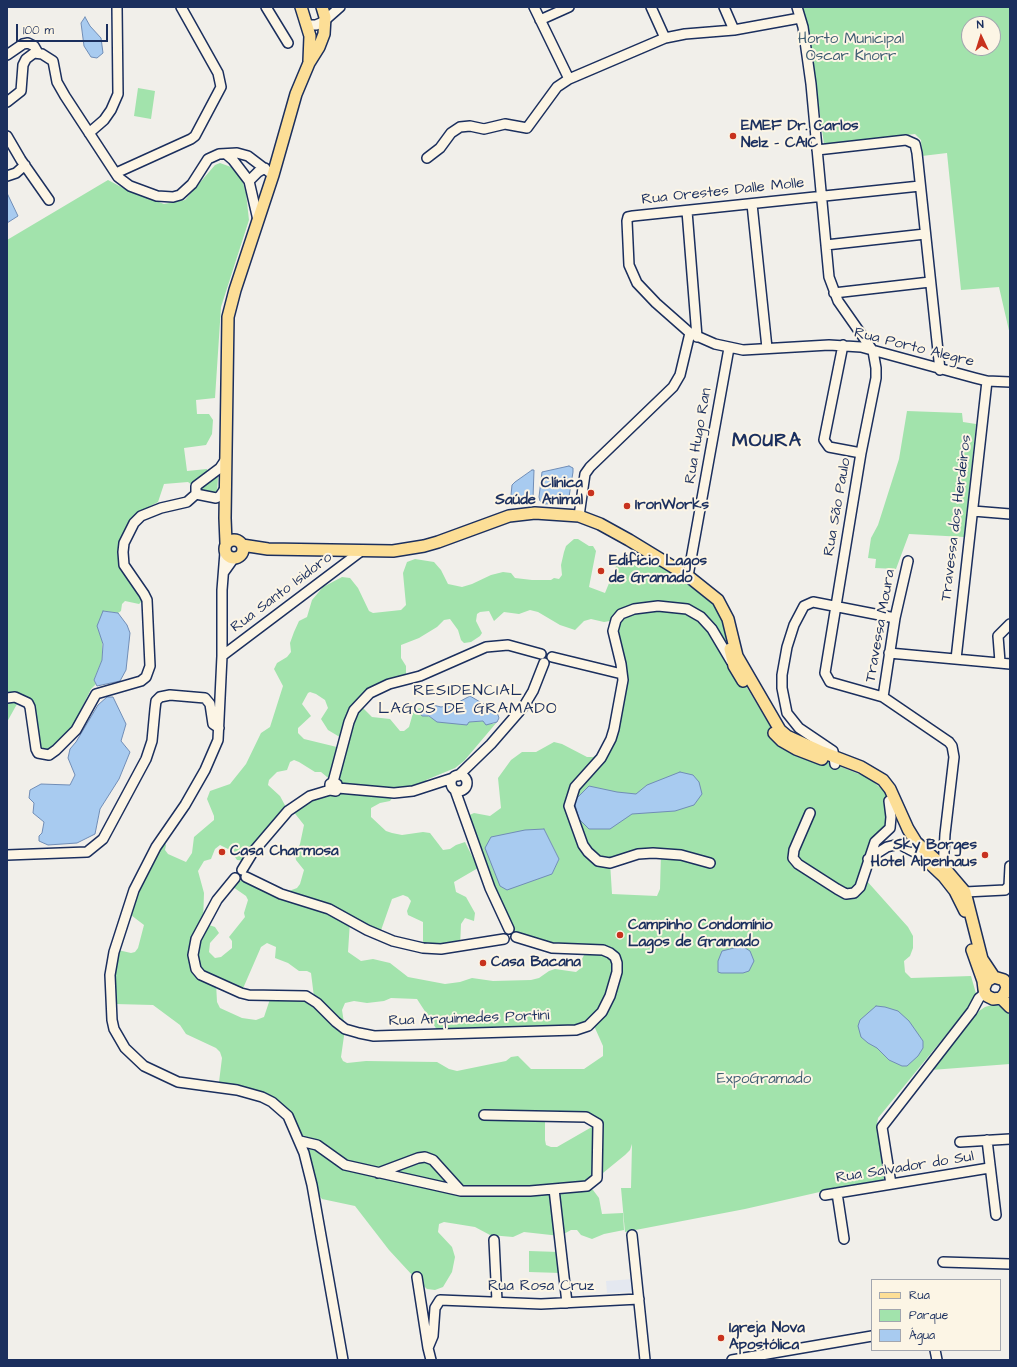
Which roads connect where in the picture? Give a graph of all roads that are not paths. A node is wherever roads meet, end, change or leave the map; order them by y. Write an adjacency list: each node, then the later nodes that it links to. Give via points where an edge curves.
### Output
1 (117, 7): 24 (street, via 118,94 104,120)
2 (181, 7): 31 (street, via 218,73 221,87 195,136)
3 (266, 7): 18 (street)
4 (322, 7): 13 (main road)
5 (340, 7): 13 (street)
6 (534, 7): 14 (street)
7 (569, 7): 14 (street)
8 (651, 7): 17 (street)
9 (724, 7): 16 (street)
10 (797, 7): 12 (street)
11 (304, 8): 15 (main road)
12 (800, 18): 16 (street); 26 (street, via 811,84)
13 (326, 19): 15 (street, via 316,25); 21 (main road, via 322,40)
14 (540, 20): 22 (street)
15 (308, 25): 21 (main road)
16 (734, 30): 17 (street)
17 (665, 38): 22 (street)
18 (288, 44)
19 (38, 53): 20 (street, via 34,46 28,43); 23 (street, via 26,59 23,65 21,91); 24 (street, via 53,61 60,88)
20 (7, 54)
21 (309, 63): 30 (main road)
22 (569, 79): 28 (street, via 557,86 527,128 505,124 484,129 460,127)
23 (7, 102)
24 (89, 133): 31 (street)
25 (7, 136): 29 (street)
26 (817, 150): 34 (street, via 906,140 915,144); 35 (street)
27 (226, 154): 30 (street, via 248,156); 31 (street, via 213,155 208,159 186,191 173,197 157,196 130,186); 33 (street)
28 (427, 158)
29 (25, 165): 32 (street, via 16,173); 36 (street)
30 (269, 172): 33 (street, via 258,172); 40 (main road)
31 (116, 173)
32 (7, 176)
33 (249, 181): 40 (street)
34 (920, 186): 35 (street, Rua Orestes Dalle Molle); 41 (street)
35 (822, 196): 37 (street, Rua Orestes Dalle Molle); 42 (street)
36 (49, 200)
37 (752, 204): 38 (street, Rua Orestes Dalle Molle); 48 (street)
38 (687, 211): 39 (street, Rua Orestes Dalle Molle); 45 (street)
39 (628, 217): 45 (street, Rua Porto Alegre, via 629,265 633,276 645,293)
40 (258, 221): 54 (main road, via 228,317)
41 (925, 234): 42 (street); 43 (street)
42 (826, 245): 44 (street, via 829,278)
43 (930, 282): 44 (street); 50 (street)
44 (834, 293): 49 (street)
45 (694, 335): 47 (street, Rua Porto Alegre); 61 (street, via 673,387 585,474)
46 (843, 345): 48 (street, Rua Porto Alegre); 49 (street, Rua Porto Alegre); 53 (street, via 824,440 829,447)
47 (729, 348): 48 (street, Rua Porto Alegre); 65 (street, Rua Hugo Ran)
48 (767, 348)
49 (874, 351): 50 (street, Rua Porto Alegre); 53 (street, Rua São Paulo, via 876,378)
50 (940, 370): 51 (street, Rua Porto Alegre)
51 (987, 381): 52 (street, Rua Porto Alegre); 58 (street, Travessa dos Herdeiros)
52 (1010, 382)
53 (861, 453): 66 (street, Rua São Paulo)
54 (226, 459): 55 (main road); 56 (street, via 220,468 196,486)
55 (226, 487): 57 (street); 59 (main road)
56 (196, 494): 57 (street); 82 (street, via 186,502 142,516 134,523 124,543 124,565 147,600 150,666 146,677 96,694 76,730 49,755 38,754 28,703 15,697)
57 (216, 498): 59 (main road)
58 (973, 511): 60 (street); 75 (street, Travessa dos Herdeiros)
59 (225, 513): 62 (main road)
60 (1010, 514)
61 (579, 516): 63 (main road, via 550,513 509,516 424,546 393,551); 65 (main road, via 600,524)
62 (234, 549): 63 (main road); 73 (street, via 223,573)
63 (360, 552): 73 (street, Rua Santo Isidoro)
64 (908, 561): 67 (street, Travessa Moura)
65 (688, 576): 69 (main road, via 718,600 724,608)
66 (835, 606): 67 (street); 81 (street, Rua São Paulo, via 825,673 830,682); 84 (street, via 812,602 804,606 787,647 782,688 787,714 791,720)
67 (895, 618): 71 (street, Travessa Moura)
68 (1010, 624): 76 (street, via 998,636)
69 (730, 627): 70 (main road); 78 (main road)
70 (727, 652): 78 (main road); 80 (street, via 707,622 687,609 665,606 634,609 621,614 613,631)
71 (889, 653): 75 (street); 81 (street, Travessa Moura)
72 (541, 654): 74 (street, via 547,652); 77 (street, via 541,661); 88 (street, via 508,645 486,648 420,676 389,684 370,693 354,710 349,722)
73 (222, 656): 83 (street)
74 (552, 657): 77 (street, via 551,661); 80 (street)
75 (956, 659): 76 (street)
76 (1000, 662): 79 (street)
77 (544, 663): 85 (street, via 524,706)
78 (737, 664): 84 (main road, via 780,730 787,736)
79 (1010, 664)
80 (622, 674): 95 (street, via 619,705 611,739 601,758 574,787 570,799 571,814 583,845 594,858 603,862 654,853 681,855)
81 (883, 696): 96 (street, via 949,742 954,750)
82 (7, 698)
83 (219, 728): 92 (street, via 213,724 210,704 205,698 175,695 160,697 154,709 152,741 146,759 103,839 87,852); 111 (street, via 218,740 205,770 156,847 134,890 114,952 110,975 112,1020 125,1048 144,1066 178,1082 237,1090 262,1097 288,1116)
84 (832, 756): 89 (main road, via 869,778 883,790); 96 (main road, via 861,767 883,780 916,842)
85 (478, 758): 86 (street); 87 (street)
86 (454, 782): 87 (street, via 463,777); 87 (street, via 460,791); 88 (street, via 394,793); 91 (street)
87 (465, 785): 91 (street)
88 (334, 787): 98 (street, via 310,796 288,811 253,852)
89 (889, 801): 93 (main road, via 907,840); 94 (street, via 890,828 875,842)
90 (810, 813): 94 (street, via 792,858 798,864 846,894 854,893 860,887)
91 (463, 814): 101 (street, via 490,888)
92 (7, 855)
93 (920, 855): 94 (street, via 899,844 887,847); 99 (main road)
94 (868, 859)
95 (710, 863)
96 (942, 865): 99 (street); 100 (main road)
97 (1010, 866): 100 (street, via 1008,889)
98 (244, 874): 102 (street, Rua Arquimedes Portini, via 236,872 236,878 217,900 193,947 194,964 201,975 241,993 260,996 298,995 312,999 345,1029 358,1033 374,1036 576,1030 588,1026 602,1012 610,996 617,972 618,963 615,957 603,950 552,948); 103 (street, via 281,894 329,909 379,936 408,945 441,948)
99 (944, 876): 100 (main road)
100 (960, 891): 104 (main road, via 982,959); 105 (main road, via 971,947)
101 (509, 929): 102 (street, via 516,932); 103 (street, via 504,934)
102 (516, 937): 103 (street, via 511,942)
103 (504, 939)
104 (1004, 987): 105 (main road, via 987,981); 105 (main road, via 986,995); 106 (main road); 107 (street)
105 (984, 988): 107 (street, via 983,995)
106 (1010, 1007)
107 (972, 1011): 115 (street, via 882,1127)
108 (484, 1115): 116 (street, via 586,1117 598,1124 597,1178 587,1186)
109 (1010, 1139): 110 (street)
110 (986, 1140): 112 (street); 113 (street)
111 (300, 1141): 114 (street, via 317,1145 345,1165); 132 (street, via 312,1185)
112 (960, 1142)
113 (989, 1168): 115 (street, Rua Salvador do Sul); 120 (street)
114 (378, 1173): 117 (street); 117 (street, via 425,1157 433,1160)
115 (891, 1184): 118 (street, Rua Salvador do Sul)
116 (554, 1189): 117 (street); 129 (street)
117 (461, 1191)
118 (837, 1193): 119 (street, Rua Salvador do Sul); 122 (street)
119 (825, 1195)
120 (996, 1214)
121 (632, 1235): 127 (street)
122 (844, 1239)
123 (494, 1240): 128 (street)
124 (943, 1262): 125 (street)
125 (1010, 1264)
126 (417, 1277): 131 (street)
127 (639, 1299): 129 (street, Rua Rosa Cruz); 134 (street)
128 (497, 1301): 129 (street, Rua Rosa Cruz); 131 (street, Rua Rosa Cruz, via 443,1299 436,1305 434,1336)
129 (568, 1303)
130 (871, 1336): 135 (street)
131 (428, 1348): 133 (street)
132 (342, 1360)
133 (431, 1360)
134 (645, 1360)
135 (737, 1360)

